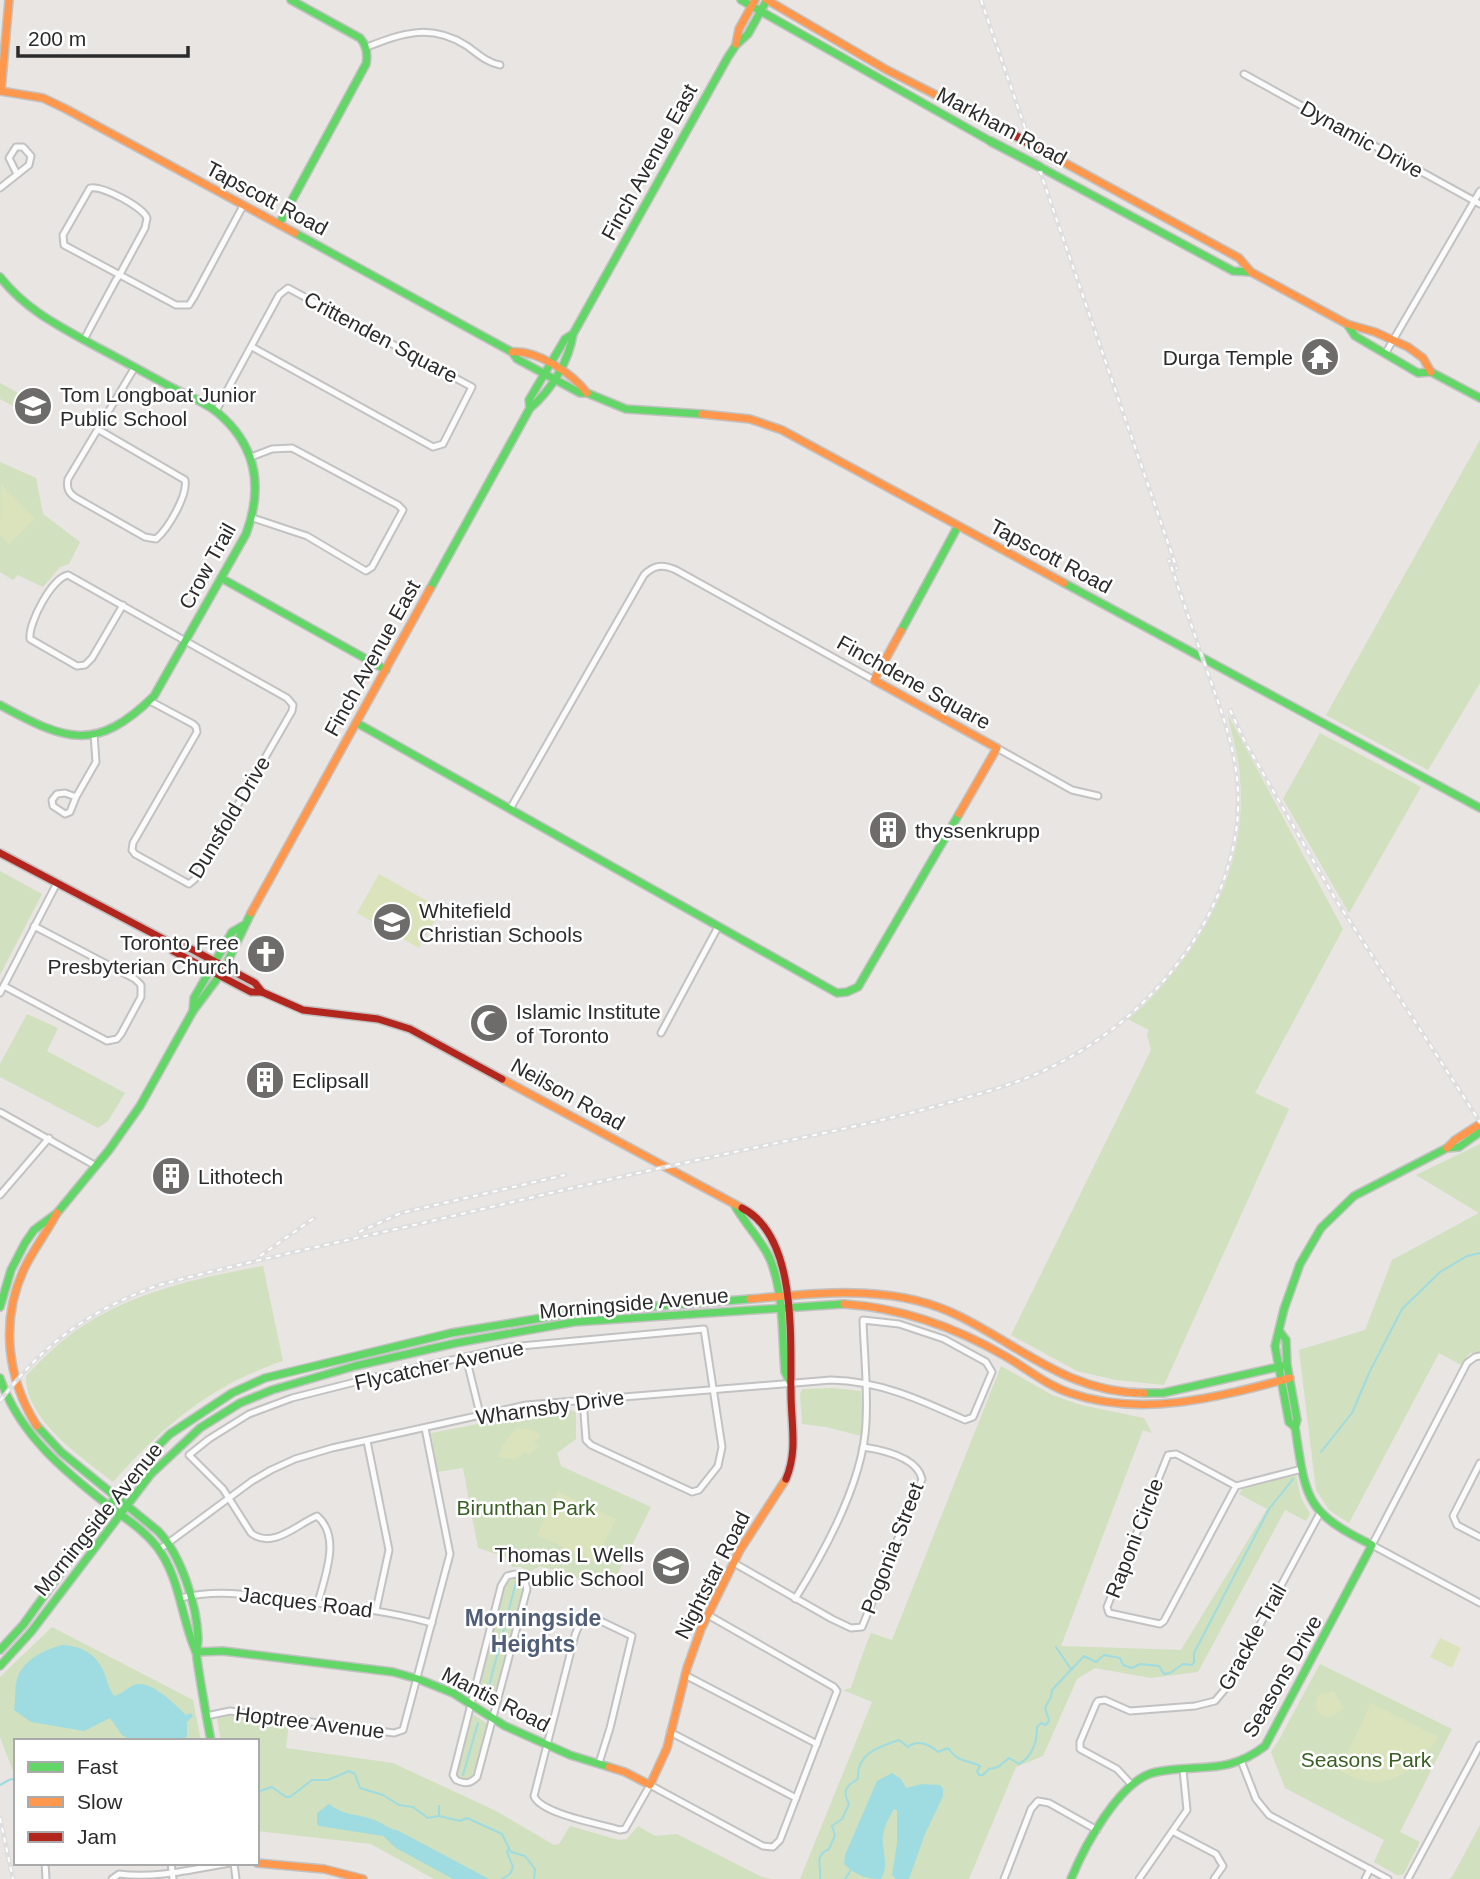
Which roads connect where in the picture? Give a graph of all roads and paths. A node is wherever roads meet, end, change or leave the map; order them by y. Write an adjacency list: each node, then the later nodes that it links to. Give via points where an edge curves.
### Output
1 (9, 0): 11 (street)
2 (290, 0): 8 (street, via 360,38)
3 (741, 0): 5 (street, Markham Road)
4 (767, 0): 6 (street, Finch Avenue East); 18 (street, Markham Road, bridge, via 1239,258)
5 (753, 3): 6 (street, Markham Road); 7 (street, Finch Avenue East)
6 (761, 12): 7 (street, Finch Avenue East); 18 (street, Markham Road, bridge, via 1233,271)
7 (736, 45): 27 (street, Finch Avenue East, via 573,334 573,344)
8 (367, 47): 9 (street, via 410,33 430,33 455,39); 17 (street, via 366,64)
9 (500, 65)
10 (1244, 74): 15 (street, Dynamic Drive)
11 (1, 91): 16 (street, Tapscott Road, via 43,98)
12 (16, 174): 12 (street, via 9,158 16,147 23,147 29,151 30,162); 13 (street)
13 (0, 188)
14 (1480, 191): 15 (street)
15 (1477, 202): 23 (street)
16 (243, 206): 17 (street, Tapscott Road); 19 (street, via 188,305 176,305)
17 (279, 225): 25 (street, Tapscott Road)
18 (1251, 272): 21 (street, Markham Road)
19 (119, 276): 19 (street, via 145,228 146,215 95,187 87,192 63,242); 22 (street)
20 (1, 279): 22 (street, Crow Trail, via 29,308)
21 (1347, 324): 23 (street, Markham Road, via 1363,326); 26 (street, Markham Road, via 1355,336)
22 (84, 340): 28 (street, Crow Trail)
23 (1393, 341): 26 (street); 29 (street, Markham Road, via 1424,358)
24 (252, 347): 24 (street, Crittenden Square, via 433,447 443,444 472,387 288,288 279,295); 33 (street, Crittenden Square)
25 (512, 352): 27 (street, Tapscott Road, via 523,351); 30 (street, Tapscott Road)
26 (1385, 354): 29 (street, Markham Road, via 1418,373)
27 (554, 367): 30 (street, Finch Avenue East); 31 (street, Tapscott Road, via 584,386)
28 (135, 368): 33 (street, Crow Trail); 34 (street)
29 (1431, 372): 32 (street, Markham Road)
30 (549, 376): 31 (street, Tapscott Road); 41 (street, Finch Avenue East, via 539,403 530,408)
31 (587, 393): 37 (street, Tapscott Road, via 626,409 750,419 782,430)
32 (1480, 398)
33 (216, 411): 35 (street, Crow Trail, via 236,430)
34 (99, 430): 34 (street, via 68,479 68,491 145,537 156,538 185,492 186,480)
35 (251, 457): 36 (street, Crow Trail, via 256,482); 36 (street, via 292,448 403,510 366,571 307,536)
36 (253, 518): 38 (street, Crow Trail)
37 (958, 526): 42 (street); 50 (street, Tapscott Road)
38 (222, 578): 40 (street, Crow Trail); 41 (street)
39 (123, 605): 39 (street, via 63,575 30,627 30,639 77,666 85,665); 40 (street)
40 (186, 640): 43 (street, Crow Trail); 43 (street, Dunsfold Drive, via 293,705 195,879 188,884 132,850 197,732 193,724)
41 (386, 670): 45 (street, Finch Avenue East)
42 (874, 680): 47 (street, Finchdene Square); 51 (street, Finchdene Square, via 676,570 656,566 644,575)
43 (150, 701): 46 (street, Crow Trail, via 126,722)
44 (0, 705): 46 (street, Crow Trail, via 49,731)
45 (356, 723): 51 (street, Finchdene Square); 54 (street, Finch Avenue East)
46 (94, 734): 49 (street, via 96,762)
47 (997, 748): 48 (street, via 1072,790); 56 (street, Finchdene Square, via 858,987 835,993)
48 (1098, 796)
49 (76, 797): 49 (street, via 57,794 52,806 65,814 71,812)
50 (1480, 808)
51 (510, 809): 56 (street, Finchdene Square)
52 (0, 853): 53 (street, Neilson Road)
53 (57, 883): 55 (street); 57 (street, Neilson Road)
54 (244, 925): 58 (street, Finch Avenue East, via 232,932); 59 (street, Finch Avenue East)
55 (34, 926): 62 (street); 62 (street, via 135,979 141,997 121,1034 107,1041)
56 (718, 927): 66 (street)
57 (169, 942): 58 (street, Neilson Road, via 178,942); 60 (street, Neilson Road, via 173,951)
58 (215, 962): 59 (street, Neilson Road); 60 (street, Finch Avenue East)
59 (224, 967): 61 (street, Finch Avenue East); 63 (street, Neilson Road, via 255,983)
60 (209, 971): 61 (street, Neilson Road); 65 (street, Finch Avenue East, via 194,998)
61 (219, 976): 63 (street, Neilson Road, via 251,992); 65 (street, Finch Avenue East)
62 (4, 986): 64 (street)
63 (262, 992): 74 (street, Neilson Road, via 303,1010 378,1019 410,1029)
64 (0, 993)
65 (194, 1011): 72 (street, Finch Avenue East, via 140,1106)
66 (661, 1033)
67 (0, 1112): 70 (street)
68 (1480, 1124): 71 (street)
69 (1480, 1132): 71 (street, via 1459,1147)
70 (49, 1138): 72 (street); 73 (street)
71 (1447, 1148): 84 (street, via 1354,1196 1321,1227 1300,1264 1284,1309 1275,1346)
72 (96, 1166): 75 (street, Finch Avenue East)
73 (0, 1195)
74 (734, 1204): 76 (street, Neilson Road, via 746,1207 764,1228 777,1252); 77 (street, Neilson Road, via 771,1260)
75 (57, 1213): 79 (street, Finch Avenue East, via 25,1243 8,1276); 103 (street, Finch Avenue East, via 21,1276 8,1328 9,1360 31,1416)
76 (788, 1295): 77 (street, Morningside Avenue); 78 (street, Neilson Road); 84 (street, Morningside Avenue, via 844,1291 923,1303 958,1315 1063,1376 1135,1393 1163,1393)
77 (778, 1296): 80 (street, Neilson Road); 81 (street, Morningside Avenue)
78 (789, 1306): 80 (street, Morningside Avenue); 87 (street, Morningside Avenue, via 874,1306 917,1315 955,1329 1070,1393 1124,1405 1199,1399); 88 (street, Nightstar Road)
79 (0, 1307)
80 (779, 1307): 81 (street, Morningside Avenue); 88 (street, Nightstar Road, via 785,1373)
81 (668, 1311): 91 (street, Morningside Avenue, via 572,1313 451,1333 265,1378); 93 (street, Morningside Avenue, via 456,1343 355,1366)
82 (1480, 1356): 108 (street, via 1466,1363)
83 (466, 1357): 90 (street, Flycatcher Avenue, via 510,1346 704,1329); 94 (street); 102 (street, Flycatcher Avenue, via 292,1398 249,1414 189,1455)
84 (1283, 1366): 86 (street); 87 (street)
85 (0, 1378): 103 (street, Finch Avenue East, via 12,1410 42,1448)
86 (1290, 1378): 87 (street, Morningside Avenue); 95 (street)
87 (1280, 1380): 95 (street, via 1289,1422)
88 (790, 1382): 89 (street, Wharnsby Drive); 90 (street, Wharnsby Drive); 110 (street, Nightstar Road, via 794,1440 790,1471)
89 (866, 1383): 89 (street, Wharnsby Drive, via 915,1397 965,1420 973,1417 992,1372 986,1362 944,1339 899,1324 863,1320); 98 (street)
90 (713, 1389): 92 (street, Wharnsby Drive); 92 (street, via 722,1447 718,1466 699,1490 692,1492 586,1440)
91 (232, 1393): 93 (street); 103 (street, Morningside Avenue, via 170,1434)
92 (583, 1399): 94 (street, Wharnsby Drive)
93 (240, 1403): 104 (street, Morningside Avenue, via 173,1452)
94 (480, 1414): 96 (street, Wharnsby Drive)
95 (1295, 1427): 100 (street)
96 (425, 1428): 97 (street, Wharnsby Drive); 117 (street, via 450,1554)
97 (367, 1441): 102 (street, Wharnsby Drive, via 295,1459 261,1475); 115 (street, via 389,1550)
98 (863, 1447): 112 (street, via 845,1505); 112 (street, Pogonia Street, via 916,1466 922,1479 862,1627 851,1628)
99 (1480, 1463): 106 (street, via 1453,1516 1457,1525)
100 (1303, 1469): 101 (street); 105 (street)
101 (1236, 1486): 101 (street, Raponi Circle, via 1176,1454 1165,1458 1107,1607 1109,1613 1160,1624)
102 (230, 1498): 107 (street, Wharnsby Drive); 113 (street, via 251,1533 264,1540 317,1516 322,1520 330,1550)
103 (113, 1502): 104 (street, Finch Avenue East); 118 (street, Morningside Avenue)
104 (124, 1510): 107 (street); 109 (street); 120 (street, Morningside Avenue, via 31,1632)
105 (1320, 1513): 108 (street); 134 (street, Grackle Trail, via 1219,1698 1203,1705 1130,1710 1098,1701 1080,1749 1117,1769)
106 (1480, 1537)
107 (169, 1543): 109 (street, Wharnsby Drive); 111 (street, via 184,1576)
108 (1372, 1545): 114 (street); 132 (street, Seasons Drive, via 1271,1737)
109 (160, 1549): 111 (street)
110 (734, 1563): 112 (street, Pogonia Street); 116 (street, Nightstar Road)
111 (184, 1597): 113 (street, Jacques Road, via 227,1592); 119 (street, via 198,1637)
112 (795, 1599)
113 (318, 1603): 115 (street, Jacques Road)
114 (1480, 1603)
115 (376, 1610): 117 (street, Jacques Road)
116 (708, 1615): 121 (street, Nightstar Road); 128 (street, via 834,1687 836,1697)
117 (432, 1623): 122 (street)
118 (0, 1650)
119 (196, 1653): 122 (street, Mantis Road, via 223,1651); 124 (street)
120 (0, 1665)
121 (685, 1675): 126 (street, Nightstar Road); 128 (street)
122 (418, 1679): 123 (street, Mantis Road); 124 (street, Hoptree Avenue, via 403,1730 394,1733 230,1711)
123 (470, 1703): 125 (street, Mantis Road); 125 (street, via 453,1775 456,1780 465,1784 477,1777); 125 (street, via 503,1580 520,1575 527,1589)
124 (206, 1716): 127 (street)
125 (492, 1718): 129 (street, Mantis Road)
126 (670, 1732): 135 (street, Nightstar Road); 136 (street)
127 (211, 1739)
128 (817, 1744): 136 (street)
129 (547, 1745): 131 (street, Mantis Road); 131 (street, via 575,1635 581,1620 590,1616 632,1636); 135 (street, via 534,1796 548,1810 625,1829)
130 (1480, 1745): 151 (street)
131 (599, 1763): 135 (street, Mantis Road)
132 (1242, 1763): 133 (street, Seasons Drive); 141 (street, via 1256,1799 1269,1815)
133 (1183, 1770): 134 (street, Seasons Drive, via 1153,1773); 138 (street, via 1187,1810)
134 (1130, 1783): 137 (street)
135 (650, 1785): 136 (street, via 763,1846 773,1847)
136 (796, 1798)
137 (1097, 1830): 145 (street, via 1038,1801); 146 (street)
138 (1174, 1832): 147 (street); 148 (street, via 1219,1857 1223,1866)
139 (259, 1863): 144 (street)
140 (222, 1865): 142 (street)
141 (1370, 1870): 149 (street); 150 (street)
142 (173, 1875): 143 (street, via 119,1874)
143 (112, 1879)
144 (363, 1879)
145 (1004, 1879)
146 (1071, 1879)
147 (1139, 1879)
148 (1214, 1879)
149 (1365, 1879)
150 (1388, 1879)
151 (1408, 1879)

